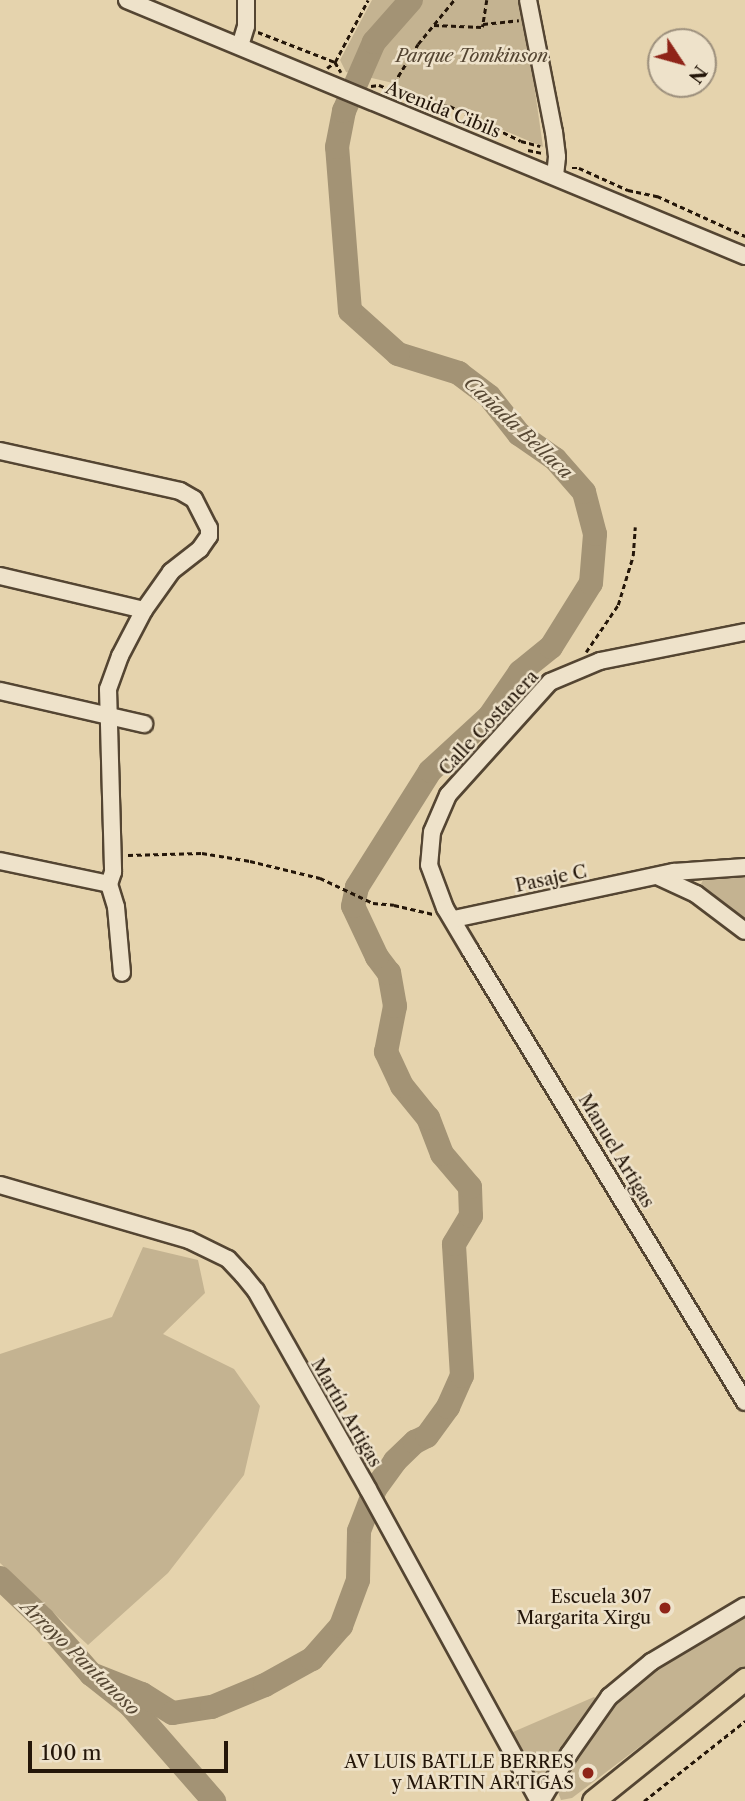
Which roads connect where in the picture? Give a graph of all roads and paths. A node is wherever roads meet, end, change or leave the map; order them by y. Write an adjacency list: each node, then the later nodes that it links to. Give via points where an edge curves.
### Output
1 (127, 0): 11 (street, Avenida Cibils)
2 (246, 0): 10 (street)
3 (368, 0): 12 (path)
4 (454, 0): 9 (path)
5 (487, 0): 8 (path)
6 (528, 0): 18 (street)
7 (523, 20): 8 (path)
8 (483, 23): 9 (path, via 482,27)
9 (434, 24): 15 (path)
10 (246, 26): 11 (street); 12 (path)
11 (240, 46): 13 (street, Avenida Cibils)
12 (335, 62): 13 (path); 14 (path)
13 (317, 80): 14 (street, Avenida Cibils)
14 (339, 83): 16 (street, Avenida Cibils)
15 (390, 90): 16 (path, via 379,85); 17 (path); 18 (path, via 416,101 450,106 522,141)
16 (360, 91): 17 (street, Avenida Cibils)
17 (382, 106): 19 (street, Avenida Cibils)
18 (556, 148): 19 (street)
19 (555, 176): 20 (street, Avenida Cibils)
20 (745, 256)
21 (0, 451): 24 (street, via 180,491 194,499 204,514 209,536 171,572)
22 (635, 527): 26 (path, via 633,556 618,605)
23 (0, 576): 24 (street)
24 (144, 610): 28 (street, via 112,678)
25 (745, 632): 26 (street, Calle Costanera)
26 (577, 668): 35 (street, Calle Costanera, via 550,682 533,698 448,795 432,832 429,865)
27 (0, 691): 28 (street)
28 (107, 715): 29 (street); 30 (street)
29 (144, 724)
30 (113, 856): 34 (street); 35 (path, via 202,853 320,878 373,903)
31 (0, 861): 34 (street)
32 (745, 867): 33 (street, Pasaje C)
33 (657, 876): 35 (street, Pasaje C); 36 (street, via 696,894)
34 (109, 884): 37 (street, via 116,907)
35 (454, 919): 39 (street, Manuel Artigas)
36 (745, 932)
37 (122, 973)
38 (0, 1185): 43 (street, Martín Artigas, via 188,1240 228,1259 256,1291)
39 (745, 1402)
40 (745, 1606): 43 (street, via 650,1662 609,1697)
41 (745, 1679): 44 (main road)
42 (745, 1721): 45 (path)
43 (540, 1801)
44 (593, 1801)
45 (644, 1801)

